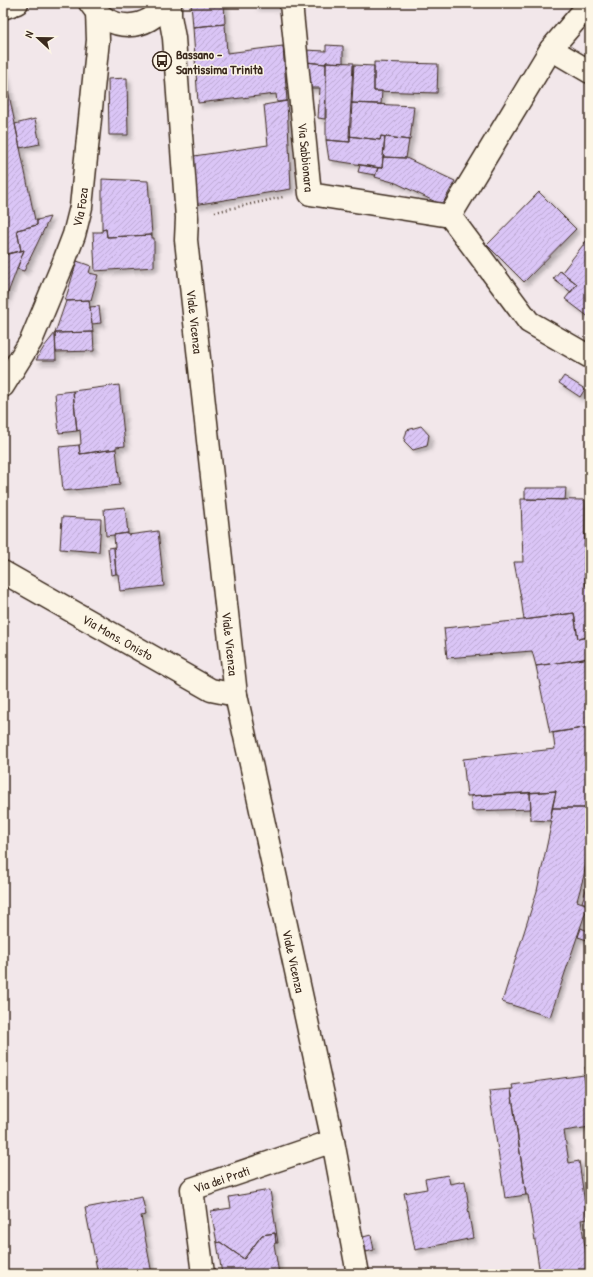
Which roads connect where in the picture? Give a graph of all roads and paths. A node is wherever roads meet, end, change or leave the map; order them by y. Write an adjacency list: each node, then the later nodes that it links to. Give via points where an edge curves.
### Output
1 (16, 3): 7 (street)
2 (166, 3): 6 (street, via 151,19 137,25 122,25 108,21)
3 (170, 3): 12 (street, Viale Vicenza)
4 (291, 3): 10 (street, Via Sabbionara)
5 (590, 4): 8 (street)
6 (91, 6): 14 (street, Via Foza, via 98,40 81,208 74,235 31,341)
7 (3, 8)
8 (551, 49): 9 (street); 11 (street)
9 (590, 72)
10 (310, 194): 11 (street, Via Sabbionara); 12 (path, via 293,195)
11 (450, 216): 13 (street, via 529,322)
12 (187, 218): 16 (street, Viale Vicenza, via 186,240)
13 (590, 357)
14 (3, 386)
15 (3, 572): 16 (street, Via Mons. Onisto, via 211,690)
16 (236, 695): 17 (street, Viale Vicenza)
17 (333, 1141): 18 (street, Via dei Prati, via 192,1189); 19 (street, Viale Vicenza)
18 (203, 1274)
19 (358, 1274)

